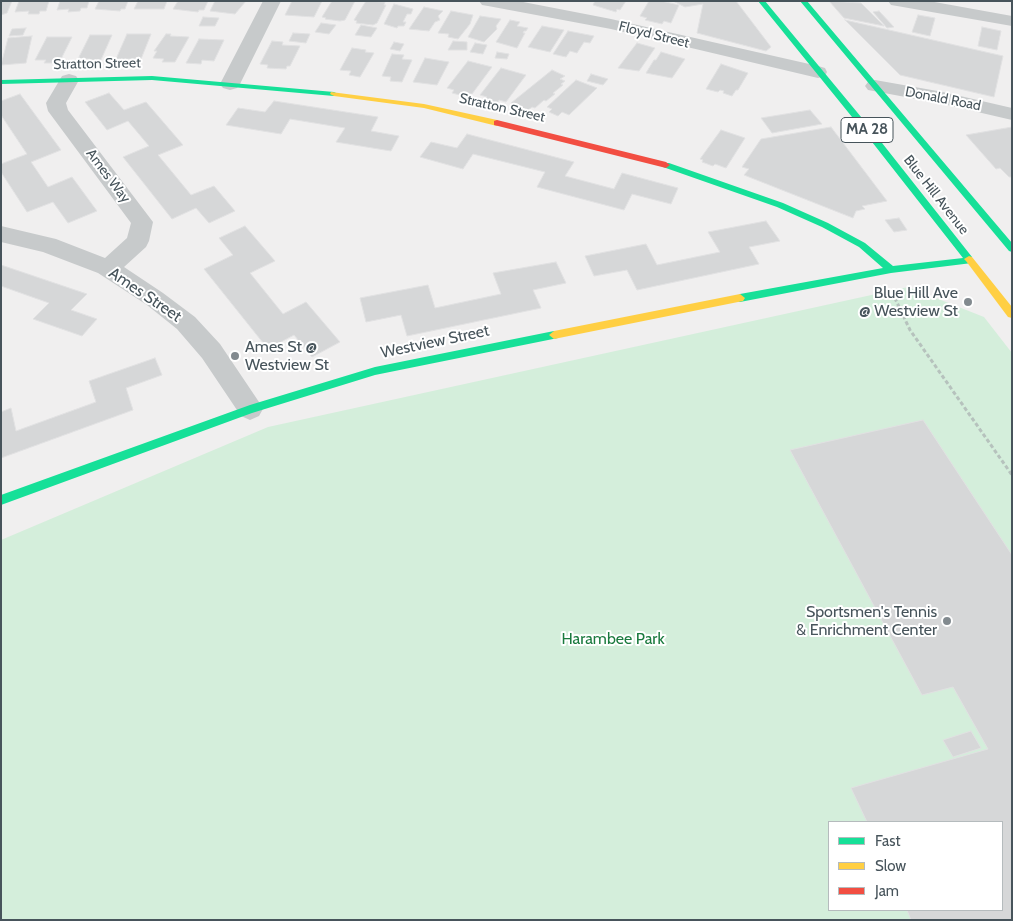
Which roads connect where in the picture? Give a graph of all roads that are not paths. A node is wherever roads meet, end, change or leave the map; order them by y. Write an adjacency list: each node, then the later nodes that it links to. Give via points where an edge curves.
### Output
1 (272, 1): 10 (street)
2 (488, 1): 7 (street, Floyd Street, via 602,22)
3 (761, 1): 7 (street, Blue Hill Avenue / MA 28)
4 (802, 1): 11 (street, Blue Hill Avenue / MA 28)
5 (897, 1): 6 (street)
6 (1012, 21)
7 (818, 72): 14 (street, Blue Hill Avenue / MA 28)
8 (69, 80): 9 (street, Stratton Street); 10 (street, Stratton Street, via 152,78); 19 (street, Ames Way, via 56,103 58,111 142,222 138,241)
9 (1, 82)
10 (230, 84): 20 (street, Stratton Street, via 308,90 424,106 671,166 825,224 862,245)
11 (875, 86): 12 (street, Donald Road); 13 (street, Blue Hill Avenue / MA 28)
12 (1012, 114)
13 (948, 174): 14 (street); 16 (street, Blue Hill Avenue / MA 28)
14 (906, 181): 18 (street, Blue Hill Avenue / MA 28)
15 (1, 234): 19 (street, Ames Street, via 48,245)
16 (1009, 252)
17 (986, 258): 18 (street)
18 (969, 261): 20 (street); 21 (street, Blue Hill Avenue / MA 28)
19 (108, 269): 22 (street, Ames Street, via 186,323 211,351)
20 (891, 270): 22 (street, Westview Street, via 375,371)
21 (1012, 314)
22 (250, 409): 23 (street, Westview Street)
23 (1, 500)

